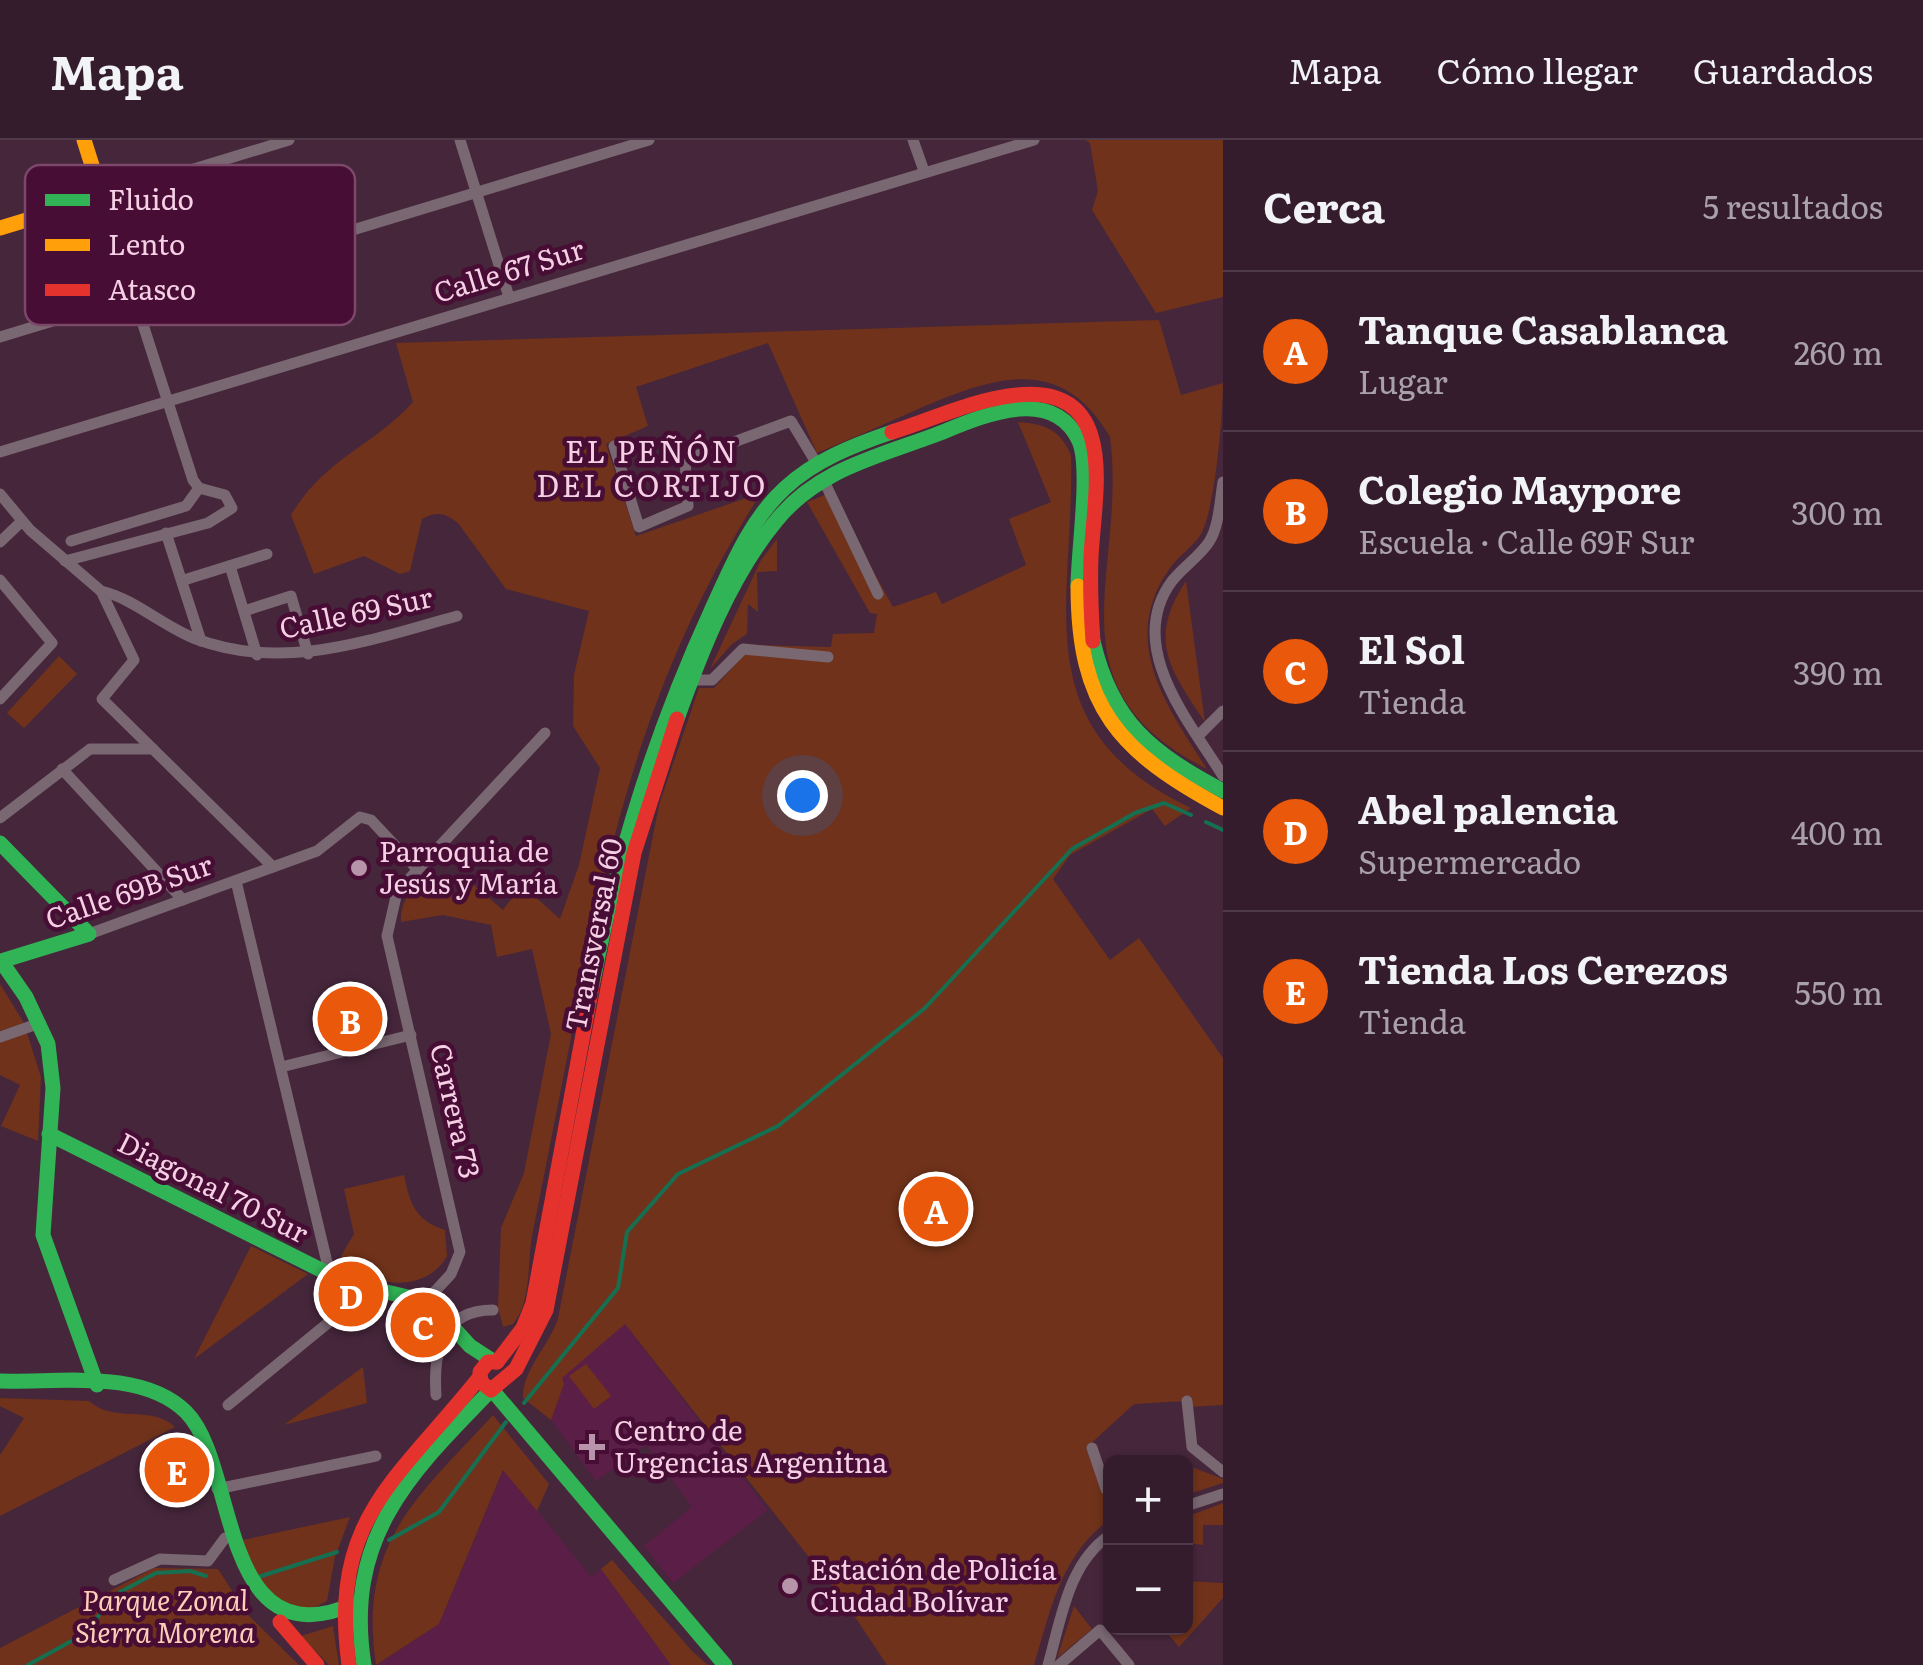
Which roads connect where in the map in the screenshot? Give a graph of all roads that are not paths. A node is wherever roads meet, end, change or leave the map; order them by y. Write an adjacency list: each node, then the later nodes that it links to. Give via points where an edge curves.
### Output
1 (84, 140): 7 (street)
2 (289, 140): 8 (street)
3 (460, 140): 10 (street)
4 (649, 140): 10 (street)
5 (913, 140): 9 (street)
6 (1034, 140): 9 (street, Calle 67 Sur)
7 (92, 165)
8 (207, 165)
9 (924, 172): 14 (street, Calle 67 Sur)
10 (477, 194): 13 (street); 14 (street)
11 (25, 220): 12 (street)
12 (0, 228)
13 (355, 230)
14 (509, 298): 18 (street, Calle 67 Sur)
15 (37, 325): 17 (street)
16 (143, 325): 18 (street)
17 (0, 336)
18 (168, 401): 21 (street, Calle 67 Sur); 24 (street)
19 (1077, 423): 22 (street, via 1044,396 1008,394); 52 (street, via 1097,455 1092,604 1100,676 1143,744); 53 (street, via 1084,462 1078,630 1095,701 1140,762)
20 (614, 446): 22 (street, via 639,526 688,506 685,460 791,421)
21 (0, 452)
22 (820, 471): 26 (street); 37 (street)
23 (1223, 482): 48 (street, via 1212,538 1160,600 1154,634 1160,669)
24 (199, 488): 28 (street, via 225,495 230,511); 30 (street, via 186,506)
25 (0, 494): 27 (street)
26 (770, 515): 44 (street, Transversal 60); 72 (street, Transversal 60, via 733,561 632,809 533,1302 524,1328)
27 (22, 521): 29 (street); 32 (street)
28 (166, 533): 32 (street); 35 (street)
29 (0, 542)
30 (71, 542)
31 (267, 554): 33 (street)
32 (65, 561): 36 (street)
33 (230, 566): 35 (street); 38 (street)
34 (0, 580): 45 (street, via 52,643)
35 (184, 580): 40 (street)
36 (101, 590): 40 (street, Calle 69 Sur); 49 (street, via 134,660 102,699)
37 (878, 594)
38 (244, 611): 41 (street, via 291,596); 42 (street)
39 (457, 616): 41 (street, Calle 69 Sur)
40 (201, 641): 42 (street, Calle 69 Sur)
41 (308, 654): 42 (street, Calle 69 Sur)
42 (257, 655)
43 (828, 658): 44 (street, via 743,649 712,680)
44 (693, 680): 74 (street, Transversal 60, via 634,853 546,1310 535,1339)
45 (0, 700)
46 (1223, 711): 48 (street)
47 (546, 733): 57 (street)
48 (1198, 736): 51 (street)
49 (153, 749): 50 (street, via 90,749); 56 (street)
50 (62, 769): 54 (street); 59 (street)
51 (1223, 776)
52 (1223, 791)
53 (1223, 808)
54 (0, 818)
55 (0, 843): 60 (street)
56 (273, 867): 57 (street, Calle 69B Sur, via 317,851 360,817 371,820); 58 (street, Calle 69B Sur)
57 (417, 870): 63 (street, Carrera 73, via 397,892 388,924)
58 (236, 882): 59 (street, Calle 69B Sur); 65 (street)
59 (183, 900): 60 (street, Calle 69B Sur)
60 (90, 934): 61 (street, Calle 69B Sur)
61 (0, 961): 62 (street)
62 (40, 1023): 64 (street); 66 (street, via 51,1058)
63 (411, 1035): 65 (street); 69 (street, Carrera 73, via 460,1252 451,1274)
64 (0, 1036)
65 (281, 1067): 67 (street)
66 (49, 1134): 67 (street, Diagonal 70 Sur); 75 (street, via 43,1235)
67 (330, 1275): 68 (street, Diagonal 70 Sur)
68 (367, 1291): 69 (street, Diagonal 70 Sur); 78 (street)
69 (427, 1300): 71 (street)
70 (493, 1310): 71 (street, via 467,1312)
71 (454, 1329): 72 (street); 74 (street); 76 (street, via 437,1350)
72 (495, 1362): 74 (street); 74 (street, Transversal 60, via 482,1368)
73 (0, 1381): 75 (street)
74 (493, 1382): 89 (street, Transversal 60, via 366,1514 350,1559); 94 (street)
75 (97, 1385): 83 (street, via 144,1390 186,1412 204,1435)
76 (436, 1395)
77 (1187, 1401): 81 (street, via 1192,1447)
78 (228, 1404)
79 (1092, 1448): 82 (street)
80 (376, 1456): 83 (street)
81 (1223, 1472)
82 (1103, 1476)
83 (217, 1489): 86 (street)
84 (1223, 1494): 85 (street)
85 (1193, 1501)
86 (225, 1538): 88 (street, via 208,1562 160,1559); 90 (street, via 236,1574)
87 (1103, 1541): 95 (street, via 1068,1592)
88 (114, 1580)
89 (349, 1608): 90 (street, via 314,1626); 92 (street); 93 (street)
90 (277, 1619): 91 (street)
91 (318, 1665)
92 (349, 1665)
93 (364, 1665)
94 (725, 1665)
95 (1048, 1665)
96 (1059, 1665): 97 (street, via 1100,1630)
97 (1129, 1665)

